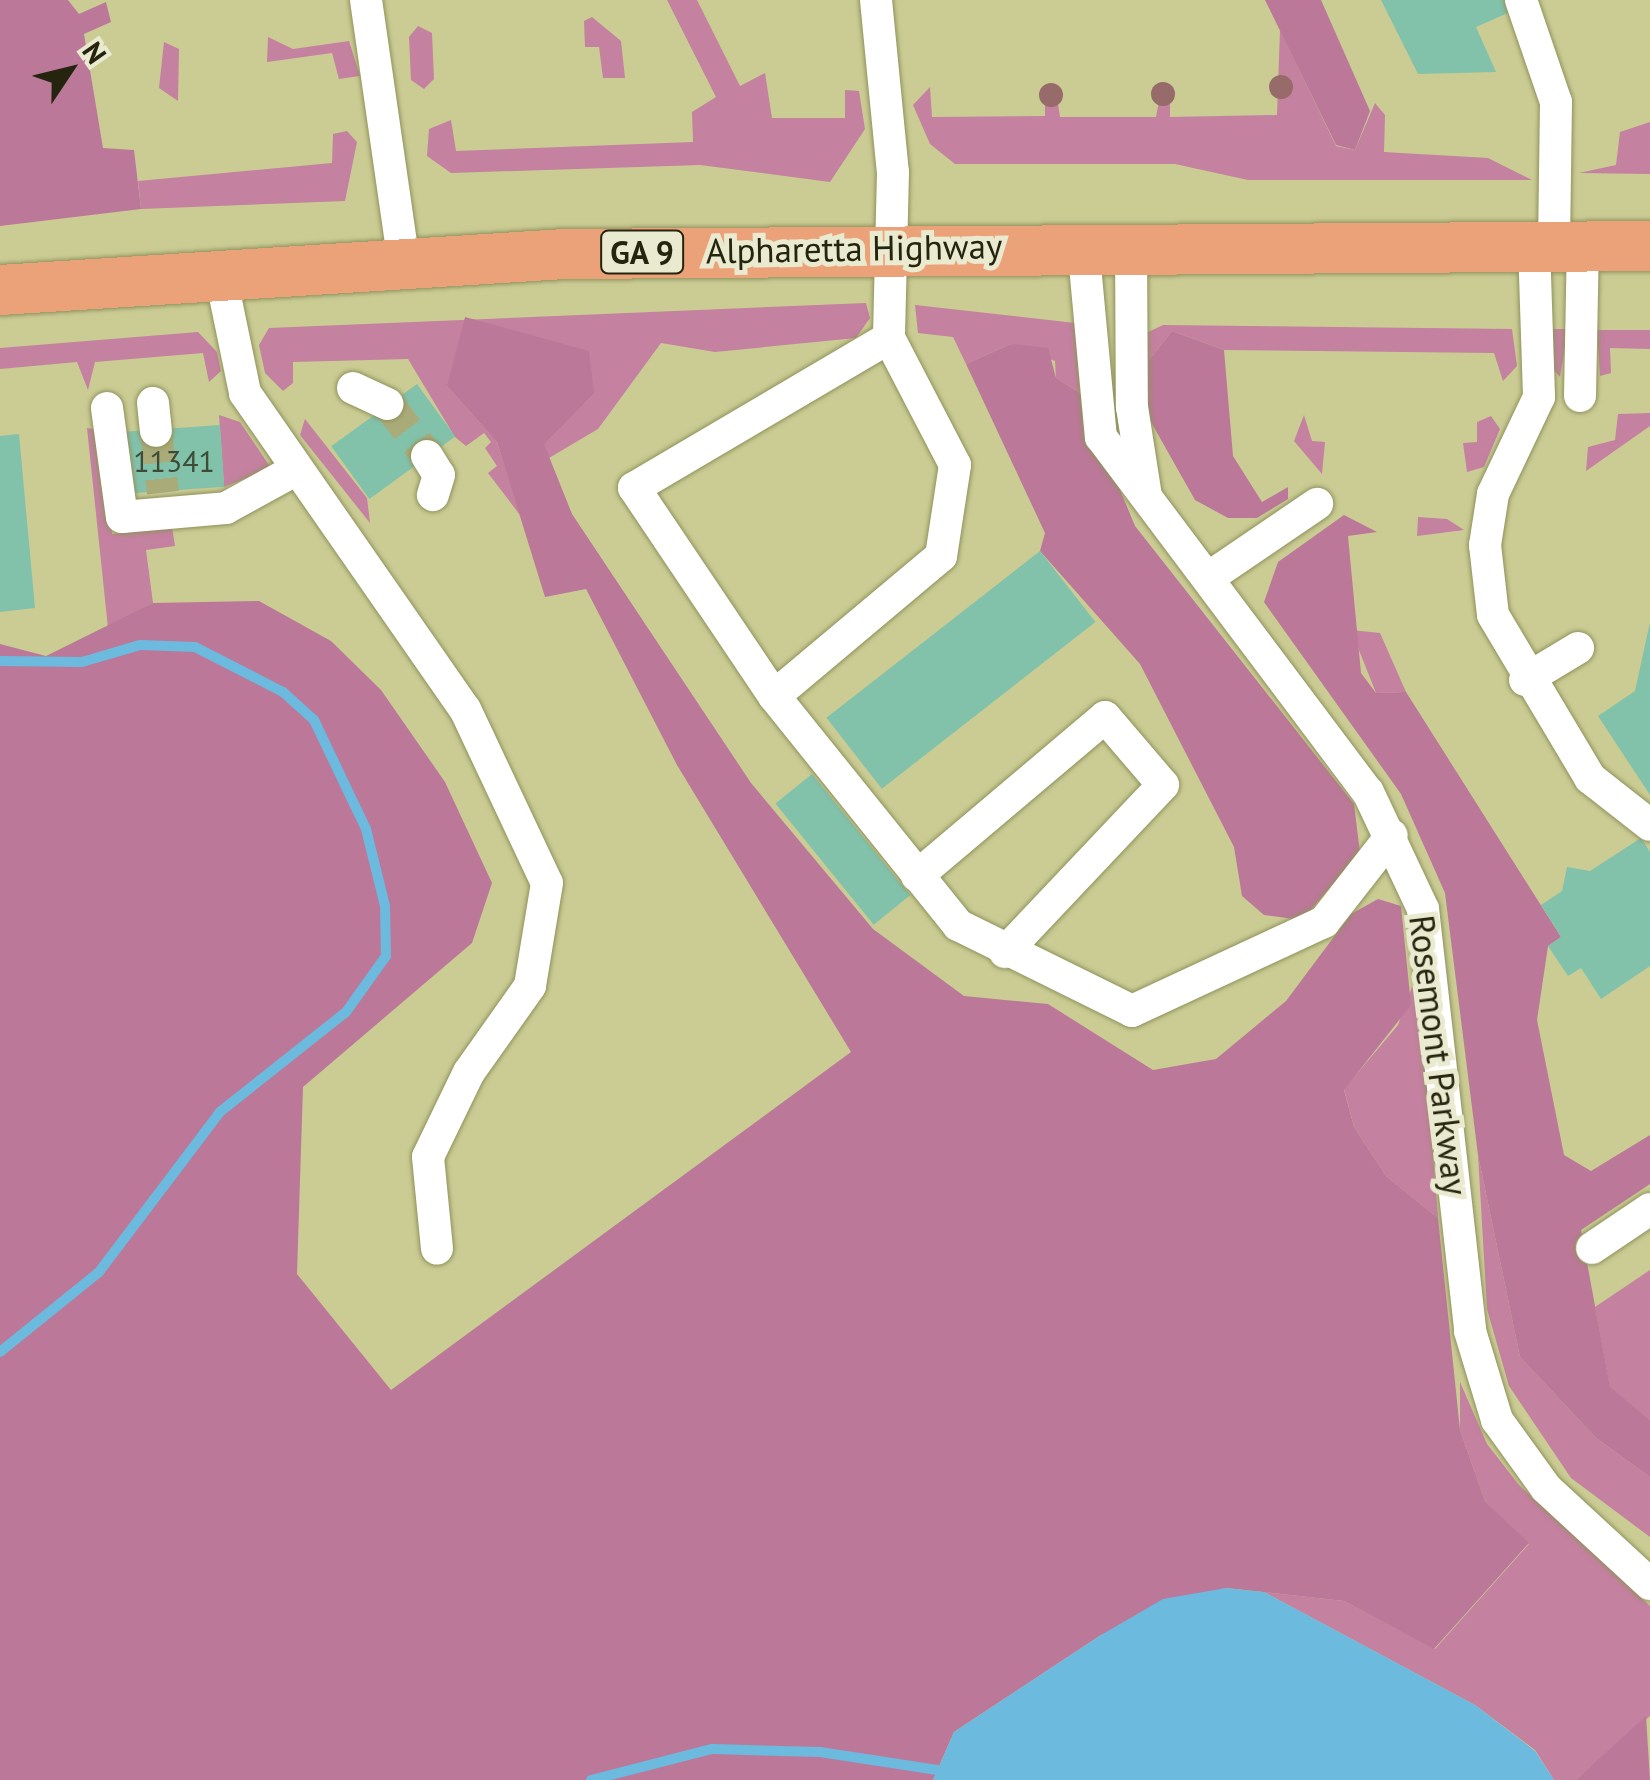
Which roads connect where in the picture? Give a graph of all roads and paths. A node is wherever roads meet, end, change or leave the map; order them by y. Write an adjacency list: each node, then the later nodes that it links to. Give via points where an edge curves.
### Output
1 (366, 0): 8 (street)
2 (876, 0): 6 (street, via 886,37)
3 (1521, 0): 5 (street, via 1556,102)
4 (1107, 244): 5 (highway, Alpharetta Highway / GA 9); 6 (highway, Alpharetta Highway / GA 9); 19 (street, Rosemont Parkway); 19 (street, Rosemont Parkway, via 1101,436)
5 (1557, 245): 7 (highway, Alpharetta Highway / GA 9); 13 (street); 23 (street, via 1538,397 1493,494 1485,545 1493,615)
6 (890, 246): 8 (highway, Alpharetta Highway / GA 9); 11 (street)
7 (1650, 246)
8 (404, 264): 9 (highway, Alpharetta Highway / GA 9)
9 (220, 272): 10 (highway, Alpharetta Highway / GA 9); 17 (street, via 245,393)
10 (0, 290)
11 (889, 338): 24 (street, via 955,465 941,556); 24 (street, via 634,488)
12 (354, 388): 14 (street)
13 (1580, 396)
14 (388, 404)
15 (107, 408): 17 (street, via 122,517 164,503 226,508)
16 (427, 456): 18 (street, via 439,475)
17 (297, 469): 31 (street, via 465,708 547,883 530,986 469,1072 428,1157)
18 (433, 495)
19 (1146, 496): 21 (street, Rosemont Parkway)
20 (1317, 504): 21 (street)
21 (1208, 578): 26 (street, Rosemont Parkway)
22 (1578, 648): 23 (street)
23 (1525, 680): 25 (street, via 1590,778)
24 (774, 696): 27 (street)
25 (1650, 825)
26 (1392, 835): 28 (street, via 1324,922 1132,1011); 32 (street, Rosemont Parkway, via 1434,962 1477,1368 1522,1460)
27 (918, 876): 28 (street, via 958,925); 28 (street, via 1106,717 1163,785)
28 (1005, 952)
29 (1650, 1209): 30 (street)
30 (1592, 1248)
31 (437, 1249)
32 (1598, 1535): 33 (street, Rosemont Parkway); 34 (street, Rosemont Parkway)
33 (1650, 1558)
34 (1650, 1584)

